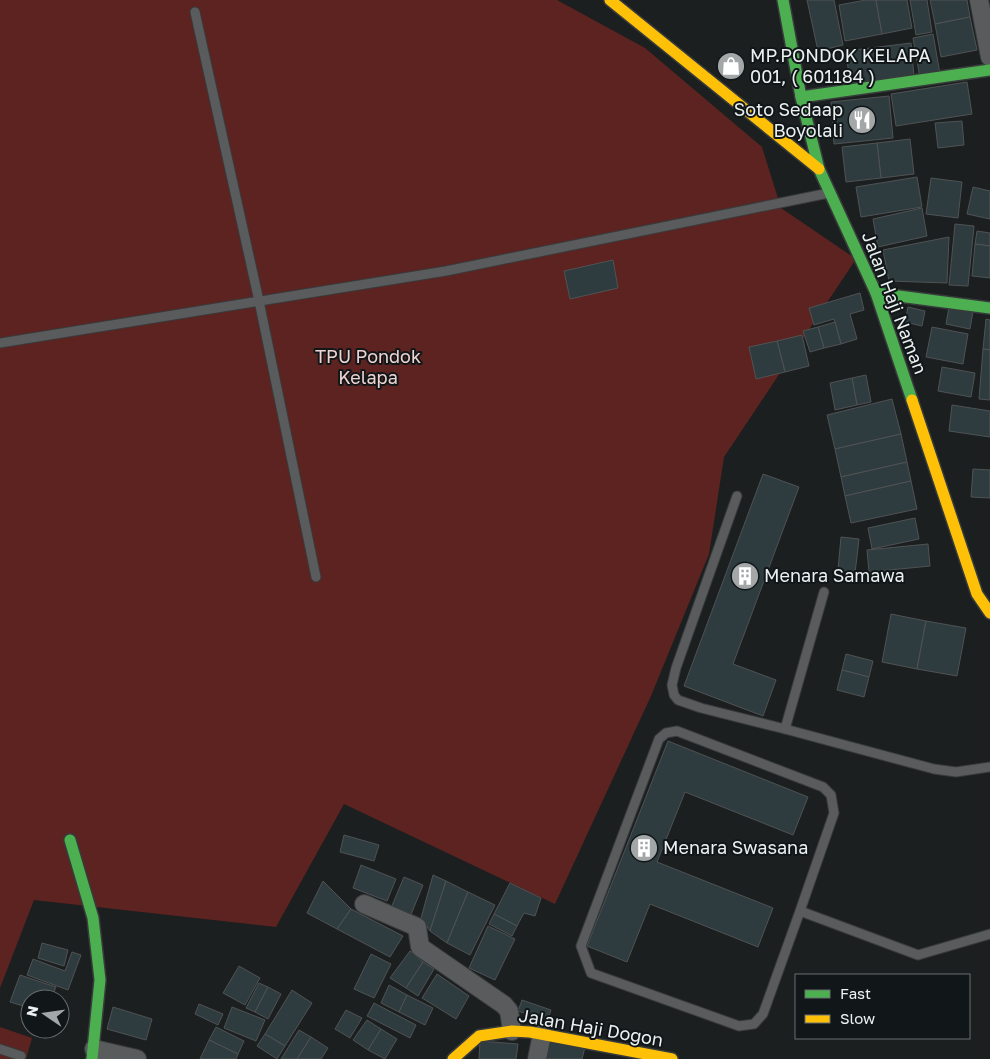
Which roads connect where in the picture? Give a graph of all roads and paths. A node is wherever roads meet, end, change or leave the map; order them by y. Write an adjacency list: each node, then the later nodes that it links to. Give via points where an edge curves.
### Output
1 (610, 0): 8 (street)
2 (783, 0): 7 (street, Jalan Haji Naman)
3 (979, 0): 5 (street)
4 (195, 12): 11 (lane)
5 (990, 57)
6 (990, 70): 7 (street)
7 (801, 98): 8 (street, Jalan Haji Naman)
8 (819, 169): 9 (street, Jalan Haji Naman)
9 (831, 192): 10 (street, Jalan Haji Naman); 11 (lane, via 446,271)
10 (876, 293): 12 (street); 17 (street, Jalan Haji Naman, via 977,594)
11 (259, 301): 13 (lane); 15 (lane)
12 (990, 308)
13 (0, 343)
14 (737, 496): 18 (lane, via 676,668 672,690 678,700 701,708)
15 (316, 577)
16 (824, 592): 18 (lane)
17 (990, 613)
18 (785, 728): 19 (lane, via 934,769 956,772)
19 (990, 767)
20 (70, 840): 27 (street, via 93,918 100,980)
21 (364, 904): 24 (street, via 417,927 420,947 504,1005)
22 (800, 911): 22 (lane, via 764,1014 754,1024 739,1026 591,973 581,946 659,739 666,733 677,731 823,787 831,795 834,813); 23 (lane, via 918,955)
23 (990, 934)
24 (512, 1030): 25 (street, Jalan Haji Dogon); 31 (street, Jalan Haji Dogon, via 479,1036)
25 (542, 1034): 29 (street, Jalan Haji Dogon); 32 (street)
26 (0, 1049): 28 (lane)
27 (93, 1054): 30 (street)
28 (21, 1056)
29 (654, 1057): 33 (street, Jalan Haji Dogon)
30 (137, 1059)
31 (453, 1059)
32 (537, 1059)
33 (672, 1059)

